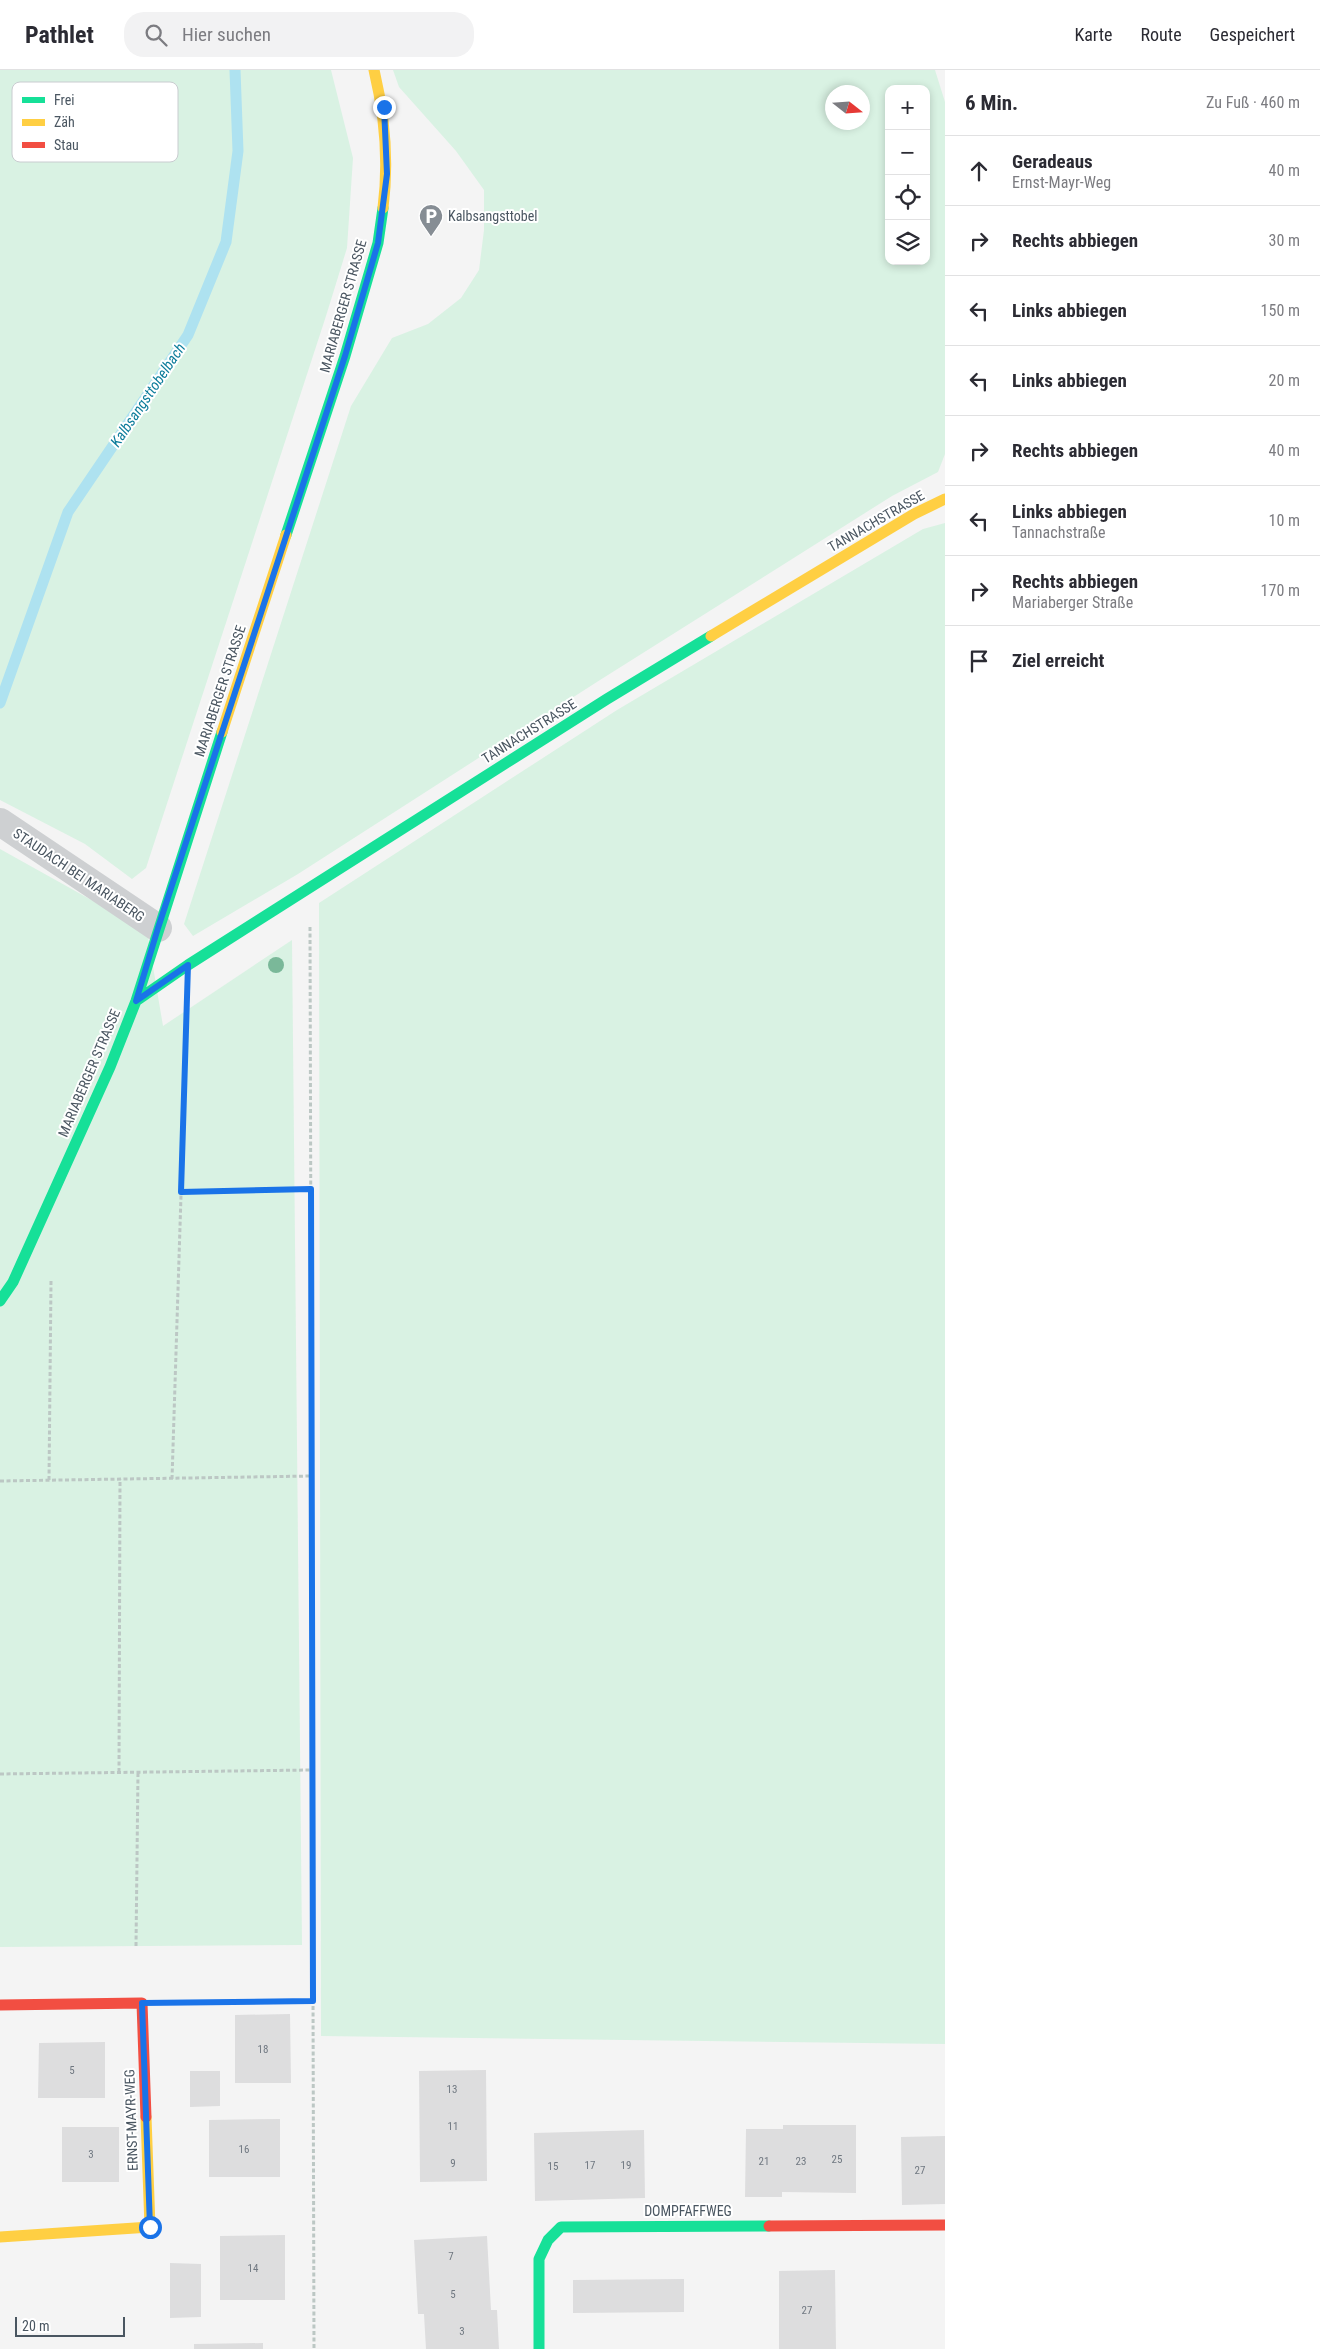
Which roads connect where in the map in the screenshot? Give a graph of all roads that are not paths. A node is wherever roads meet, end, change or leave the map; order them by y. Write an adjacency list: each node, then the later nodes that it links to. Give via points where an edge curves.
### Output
1 (374, 70): 4 (street, MARIABERGER STRASSE, via 384,107 387,174 378,243 345,356)
2 (945, 499): 5 (street, TANNACHSTRASSE, via 914,514 607,699)
3 (0, 822): 4 (street, STAUDACH BEI MARIABERG)
4 (158, 928): 5 (street, MARIABERGER STRASSE)
5 (136, 1001): 6 (street, MARIABERGER STRASSE, via 110,1067 25,1256)
6 (0, 1301)
7 (0, 2006): 9 (street, ERNST-MAYR-WEG, via 142,2003 150,2227)
8 (945, 2225): 10 (street, DOMPFAFFWEG, via 561,2227 548,2240 539,2259)
9 (0, 2237)
10 (538, 2349)

